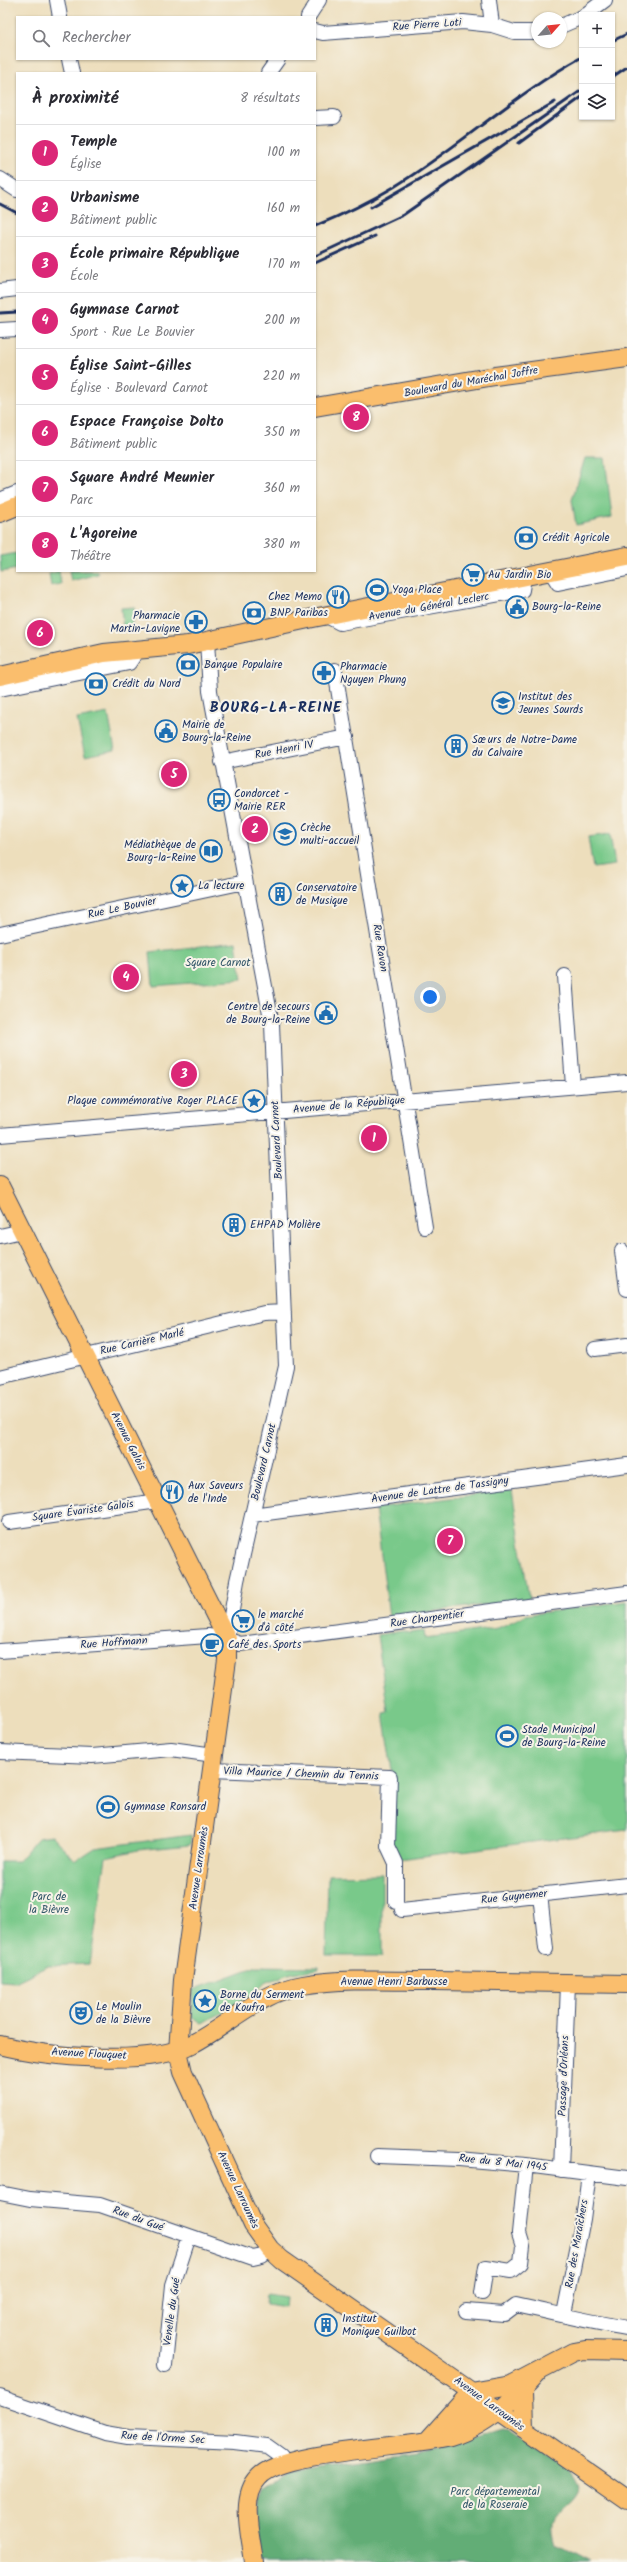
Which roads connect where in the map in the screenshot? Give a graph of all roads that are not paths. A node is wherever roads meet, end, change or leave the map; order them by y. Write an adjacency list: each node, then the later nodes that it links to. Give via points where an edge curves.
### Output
1 (57, 0): 6 (street)
2 (319, 0): 7 (street)
3 (488, 0): 10 (street)
4 (605, 0): 5 (street)
5 (589, 12)
6 (60, 16)
7 (309, 16)
8 (579, 18): 9 (street)
9 (567, 23)
10 (492, 24): 11 (street, Rue Pierre Loti, via 463,22 323,33); 12 (street, Rue Pierre Loti, via 514,32)
11 (316, 31)
12 (531, 32)
13 (69, 60): 15 (street)
14 (277, 60): 16 (street)
15 (72, 72)
16 (269, 72)
17 (334, 117): 18 (street)
18 (316, 118)
19 (0, 179): 20 (street)
20 (16, 189)
21 (16, 289): 22 (street)
22 (0, 291)
23 (16, 328): 24 (street)
24 (0, 330)
25 (627, 358): 26 (main road, Boulevard du Maréchal Joffre, via 495,376)
26 (316, 408)
27 (16, 493): 28 (street)
28 (0, 500)
29 (16, 506): 30 (main road)
30 (0, 513)
31 (627, 556): 33 (main road, Avenue du Général Leclerc)
32 (627, 569): 33 (street, via 558,583)
33 (551, 572): 34 (main road, Avenue du Général Leclerc, via 325,615)
34 (207, 641): 35 (main road, Avenue du Général Leclerc, via 185,646); 40 (street, Boulevard Carnot, via 209,686)
35 (132, 649): 37 (main road, Avenue du Général Leclerc); 38 (street, via 133,657 129,663)
36 (335, 670): 39 (street, Rue Ravon)
37 (0, 676)
38 (0, 689)
39 (346, 737): 40 (street, Rue Henri IV); 46 (street, Rue Ravon)
40 (222, 762): 41 (street, Boulevard Carnot)
41 (245, 882): 42 (street, Rue Le Bouvier); 47 (street, Boulevard Carnot, via 272,1024)
42 (0, 934)
43 (565, 976): 45 (street)
44 (627, 1082): 45 (street, Avenue de la République)
45 (573, 1086): 46 (street, Avenue de la République)
46 (405, 1101): 47 (street, Avenue de la République); 50 (street, Rue Ravon)
47 (276, 1111): 48 (street, Avenue de la République); 55 (street, Boulevard Carnot)
48 (0, 1135)
49 (0, 1186): 51 (main road, Avenue Galois)
50 (425, 1227)
51 (22, 1230): 52 (street); 58 (main road, Avenue Galois)
52 (0, 1236)
53 (622, 1251): 54 (street)
54 (627, 1289)
55 (284, 1312): 58 (street, Rue Carrière Marlé, via 264,1313); 62 (street, Boulevard Carnot, via 284,1375)
56 (627, 1344): 57 (street)
57 (595, 1349)
58 (85, 1356): 59 (street, Rue Carrière Marlé); 61 (main road, Avenue Galois)
59 (0, 1377)
60 (627, 1465): 62 (street, Avenue de Lattre de Tassigny)
61 (158, 1501): 63 (street, Square Évariste Galois); 65 (main road, Avenue Galois)
62 (252, 1515): 65 (street, Boulevard Carnot)
63 (9, 1522)
64 (627, 1593): 65 (street, Rue Charpentier, via 240,1644)
65 (227, 1639): 66 (street, Rue Hoffmann, via 208,1636); 67 (main road, Avenue Galois, via 228,1660)
66 (0, 1651)
67 (221, 1702): 69 (main road, Avenue Larroumès)
68 (0, 1752): 69 (street, Villa Maurice / Chemin du Tennis, via 92,1756 171,1749)
69 (213, 1763): 72 (street, Villa Maurice / Chemin du Tennis, via 390,1777 388,1846 396,1863); 76 (main road, Avenue Larroumès, via 183,1980)
70 (627, 1885): 71 (street, Rue Guynemer)
71 (540, 1894): 72 (street, Rue Guynemer); 73 (street)
72 (399, 1906)
73 (546, 1949)
74 (568, 1983): 75 (main road, Avenue Henri Barbusse); 77 (main road, Avenue Henri Barbusse, via 387,1981 311,1984 285,1989 270,1996); 82 (street, Passage d'Orléans)
75 (627, 1984)
76 (181, 2015): 77 (main road, via 187,2025 197,2033); 79 (main road, Avenue Larroumès)
77 (210, 2033): 79 (main road, Avenue Henri Barbusse)
78 (0, 2045): 79 (main road, Avenue Flouquet, via 79,2056 157,2056)
79 (178, 2051): 87 (main road, Avenue Larroumès, via 183,2072 246,2212)
80 (378, 2156): 81 (street, Rue du 8 Mai 1945)
81 (526, 2165): 82 (street, Rue du 8 Mai 1945); 88 (street, via 519,2233 523,2246 521,2263 511,2271 486,2267)
82 (561, 2170): 83 (street, Rue du 8 Mai 1945)
83 (589, 2174): 84 (street, Rue du 8 Mai 1945); 90 (street, Rue des Maraîchers, via 583,2219)
84 (627, 2178)
85 (0, 2193): 86 (street, Rue du Gué, via 30,2199 100,2205)
86 (189, 2236): 87 (street, Rue du Gué, via 253,2258 262,2256); 93 (street, Venelle du Gué, via 173,2285)
87 (270, 2249): 95 (main road, Avenue Larroumès, via 282,2260)
88 (482, 2292)
89 (466, 2311): 90 (street, via 504,2314 516,2305)
90 (564, 2314): 91 (street, via 576,2320)
91 (627, 2328)
92 (627, 2351): 94 (main road, via 574,2352 538,2371)
93 (165, 2365)
94 (517, 2388): 95 (main road); 97 (main road, via 499,2395); 98 (main road)
95 (476, 2395): 97 (main road, Avenue Larroumès); 99 (main road); 100 (main road)
96 (0, 2396): 102 (street, Rue de l'Orme Sec, via 105,2433 128,2437 267,2446)
97 (497, 2410): 98 (main road, Avenue Larroumès); 99 (main road, via 473,2427)
98 (524, 2429): 103 (main road, Avenue Larroumès)
99 (449, 2437): 100 (main road)
100 (428, 2440): 101 (main road)
101 (326, 2455): 102 (main road); 104 (main road, via 268,2469 258,2477 251,2489)
102 (281, 2456): 104 (main road, via 257,2465 248,2473 243,2487)
103 (627, 2500)
104 (249, 2522): 105 (main road)
105 (254, 2562)

